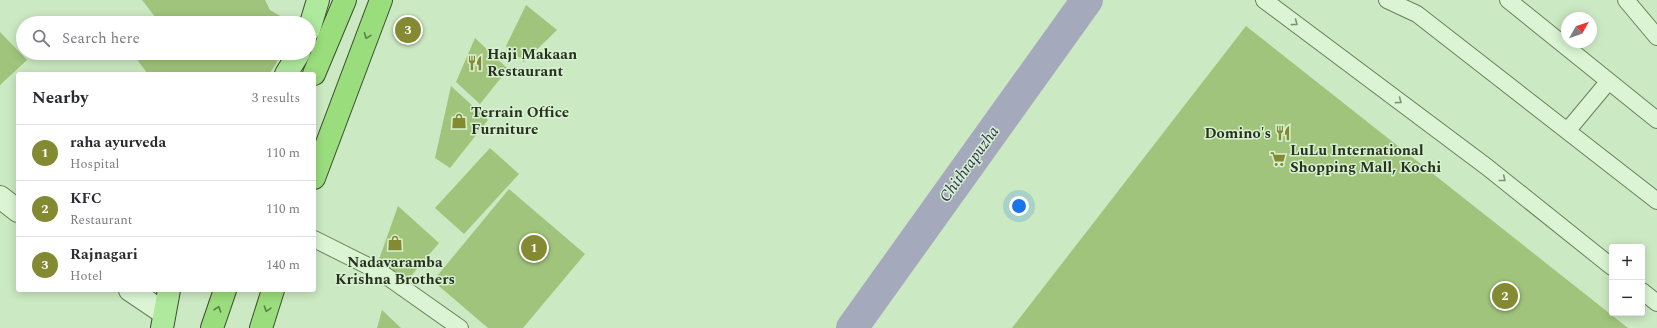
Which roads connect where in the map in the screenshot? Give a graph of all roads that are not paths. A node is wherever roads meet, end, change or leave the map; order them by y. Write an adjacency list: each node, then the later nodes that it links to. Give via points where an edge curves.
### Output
1 (318, 0): 8 (main road)
2 (345, 0): 10 (highway)
3 (381, 0): 18 (highway, one-way to 18)
4 (1264, 0): 23 (lane, one-way to 23, via 1487,167)
5 (1387, 0): 17 (lane, via 1417,14)
6 (1508, 0): 15 (lane)
7 (1626, 0): 9 (lane)
8 (313, 16)
9 (1657, 37)
10 (317, 46)
11 (295, 60): 13 (main road)
12 (316, 60): 14 (highway)
13 (287, 72)
14 (314, 72)
15 (1608, 82): 16 (lane); 17 (lane)
16 (1657, 120)
17 (1568, 130): 20 (lane)
18 (316, 173)
19 (0, 197): 21 (street)
20 (1657, 201)
21 (16, 209)
22 (316, 240): 33 (lane, via 382,273)
23 (1609, 265)
24 (132, 292): 30 (street)
25 (169, 292): 30 (main road)
26 (224, 292): 31 (highway, one-way to 26)
27 (272, 292): 32 (highway, one-way to 32)
28 (1645, 293): 29 (lane)
29 (1657, 303)
30 (163, 321)
31 (212, 328)
32 (261, 328)
33 (460, 328)

